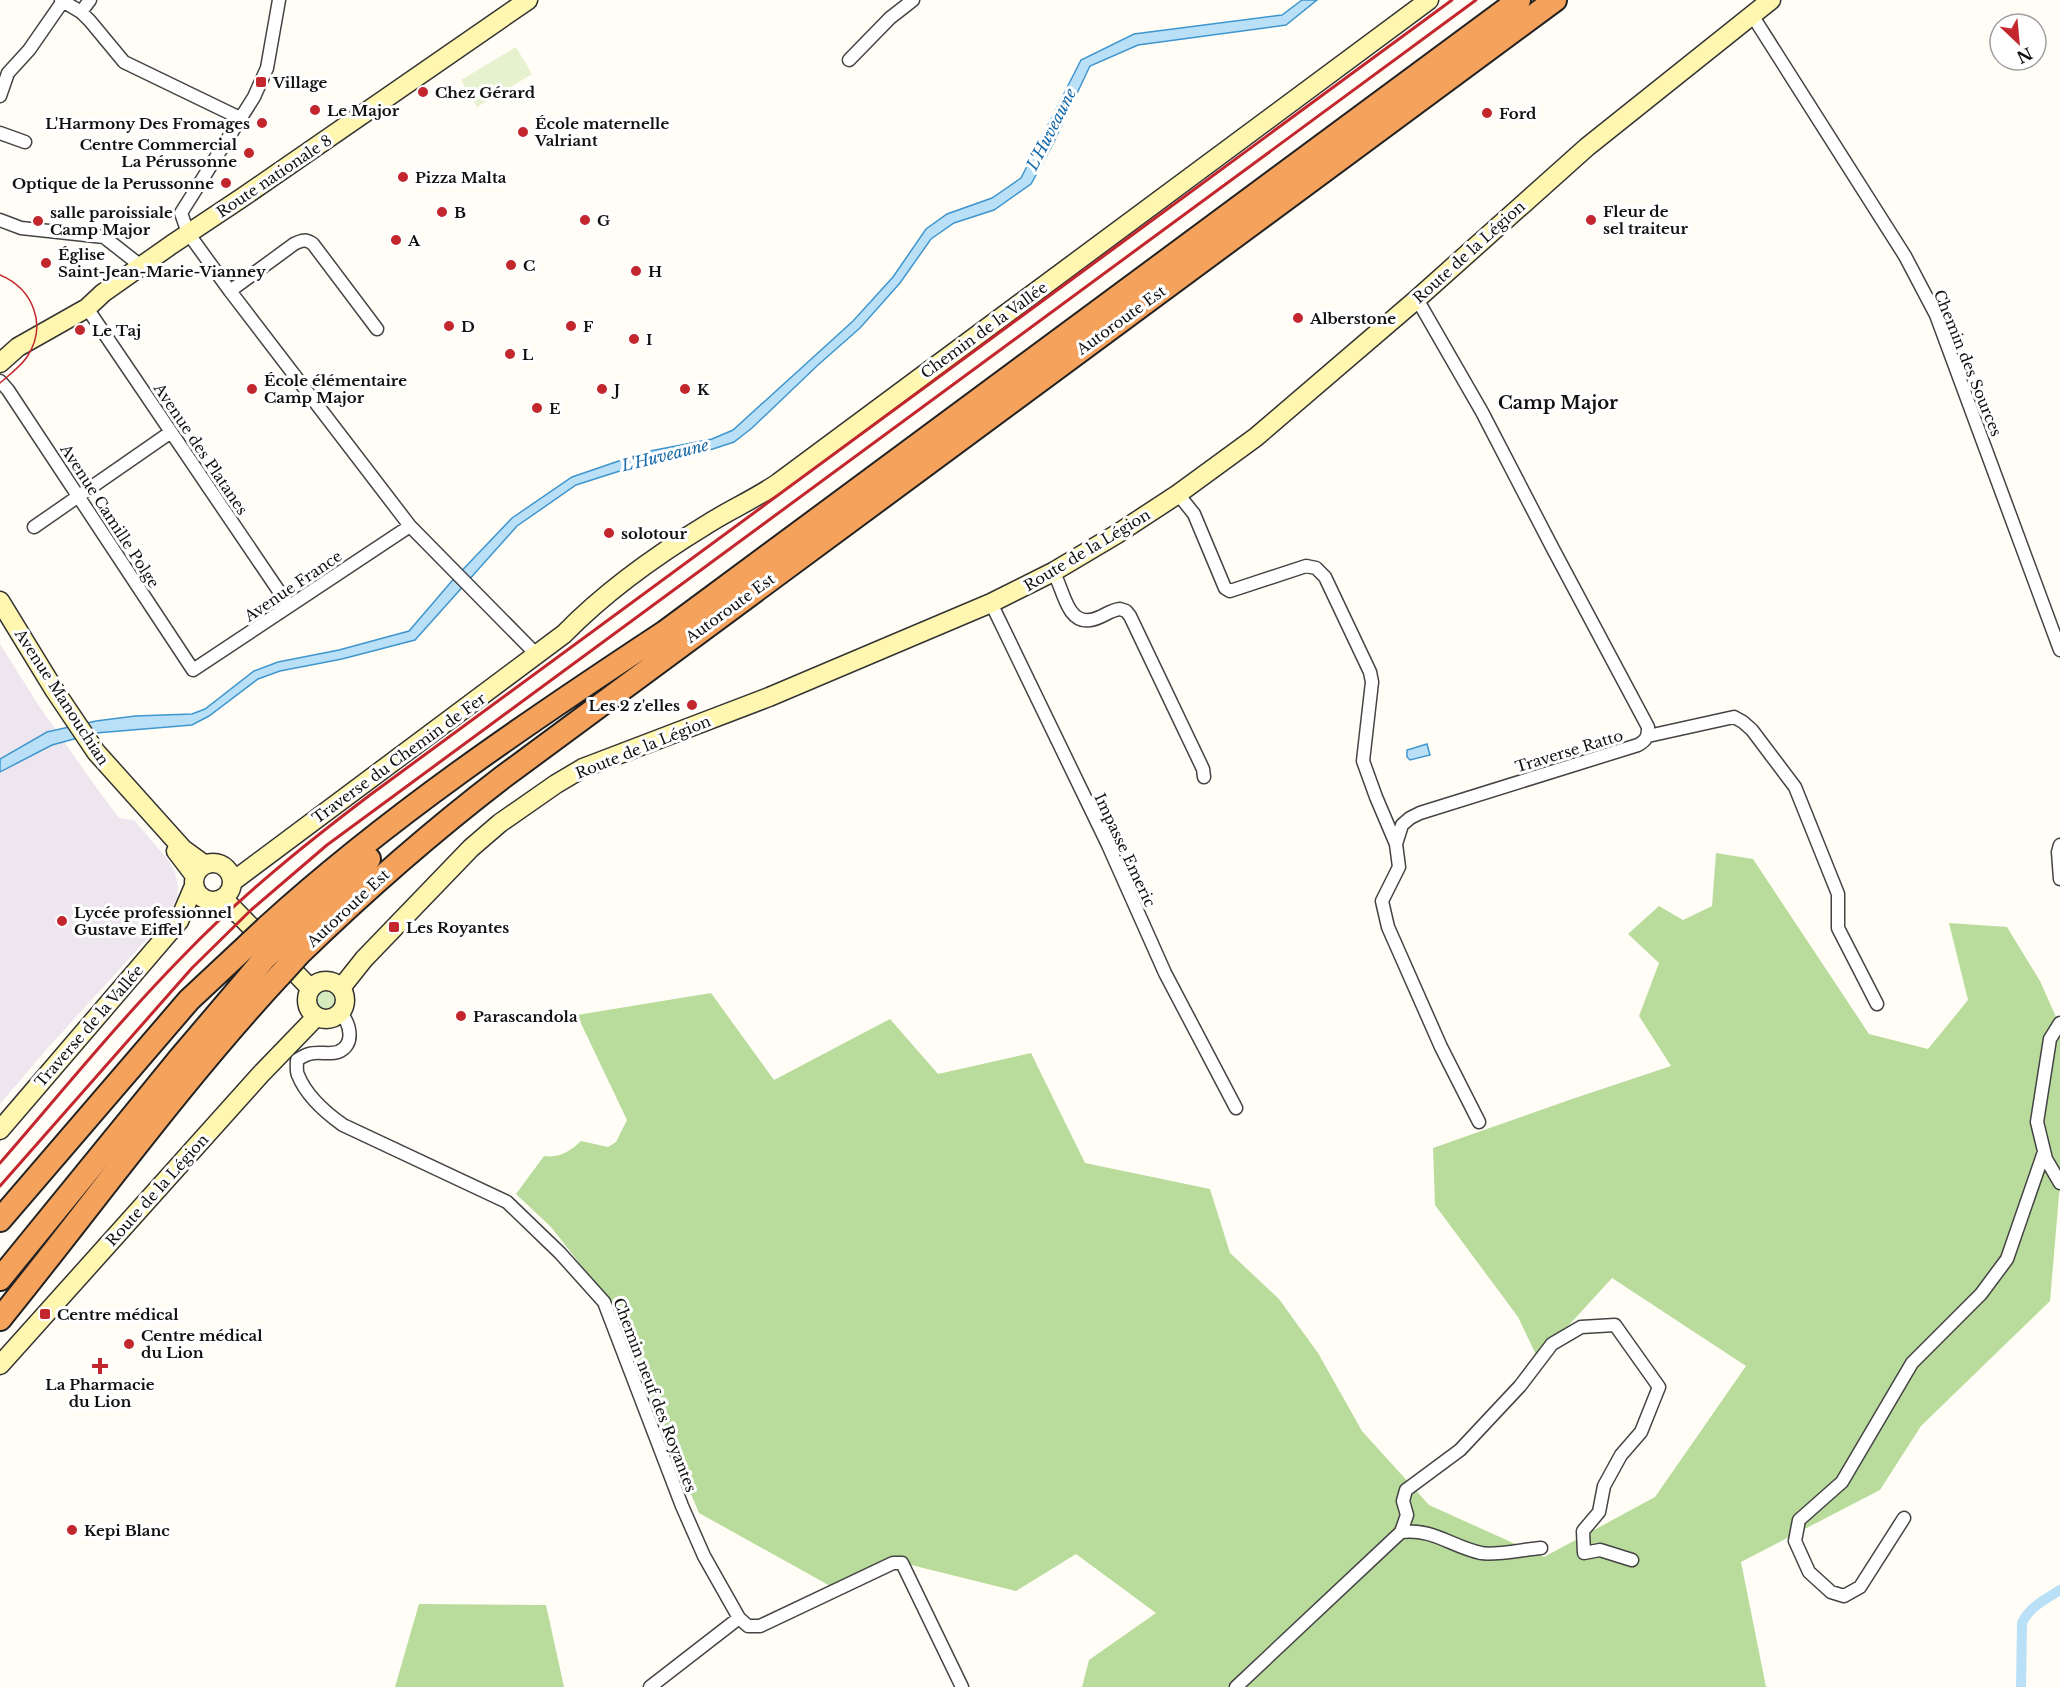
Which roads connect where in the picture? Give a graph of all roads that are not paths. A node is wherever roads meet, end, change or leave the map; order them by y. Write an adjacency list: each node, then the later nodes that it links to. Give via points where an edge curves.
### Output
1 (90, 0): 10 (street)
2 (279, 0): 14 (street, via 267,68)
3 (528, 0): 18 (main road, Route nationale 8)
4 (913, 0): 12 (street)
5 (1429, 0): 39 (main road, Chemin de la Vallée, via 778,483 647,564)
6 (1519, 0): 51 (highway, Autoroute Est, via 665,632 530,722 410,810 312,887)
7 (1555, 0): 51 (highway, Autoroute Est, via 503,777 361,894)
8 (1771, 0): 11 (main road, Route de la Légion)
9 (62, 1): 10 (street); 13 (street, via 24,57 8,73)
10 (81, 12): 14 (street, via 124,62)
11 (1752, 15): 22 (main road, Route de la Légion, via 1587,147); 38 (street, Chemin des Sources, via 1905,256 1936,315)
12 (849, 60)
13 (0, 96)
14 (242, 119): 18 (street, via 181,213)
15 (0, 133): 16 (street)
16 (25, 142)
17 (0, 220): 19 (street, via 21,228 104,237)
18 (193, 230): 19 (main road, Route nationale 8); 20 (street)
19 (141, 266): 21 (main road, Route nationale 8)
20 (230, 291): 24 (street, via 294,244 309,241); 31 (street)
21 (103, 294): 23 (main road); 25 (main road)
22 (1417, 299): 29 (main road, Route de la Légion, via 1256,437); 42 (street, via 1487,422 1648,727)
23 (87, 308): 26 (main road, via 18,347); 28 (street, Avenue des Platanes)
24 (377, 329)
25 (0, 350)
26 (0, 363)
27 (0, 381): 30 (street, Avenue Camille Polge)
28 (171, 432): 30 (street); 36 (street, Avenue des Platanes)
29 (1178, 494): 33 (main road, Route de la Légion); 44 (street, via 1194,514 1230,591 1306,566 1316,568 1325,578 1370,672 1364,761)
30 (79, 496): 32 (street); 40 (street, Avenue Camille Polge)
31 (410, 526): 36 (street, Avenue France); 39 (street)
32 (34, 527)
33 (1053, 572): 35 (main road, Route de la Légion); 43 (street, via 1077,618 1088,621 1120,609 1130,615)
34 (0, 601): 41 (main road, Avenue Manouchian)
35 (991, 603): 54 (main road, Route de la Légion, via 769,697 583,768 500,823 471,848); 60 (street, Impasse Emeric, via 1165,973)
36 (290, 606): 40 (street, Avenue France)
37 (0, 622): 41 (main road, Avenue Manouchian)
38 (2060, 650)
39 (537, 655): 47 (main road, Traverse du Chemin de Fer, via 260,860)
40 (193, 670)
41 (64, 714): 46 (main road, Avenue Manouchian, via 91,754)
42 (1648, 736): 44 (street, Traverse Ratto, via 1638,745 1420,813 1402,825); 55 (street, Traverse Ratto, via 1734,717 1752,730 1795,787 1838,894 1838,928)
43 (1204, 777)
44 (1396, 844): 61 (street, Traverse Ratto, via 1399,867 1382,901 1388,927)
45 (2060, 846): 48 (street)
46 (198, 876): 47 (main road, via 216,863); 49 (main road, via 198,894); 50 (main road, Traverse de la Vallée)
47 (229, 876): 49 (main road, via 228,894)
48 (2060, 879)
49 (217, 900): 50 (main road, Traverse de la Vallée); 53 (main road)
50 (179, 921): 62 (main road, Traverse de la Vallée)
51 (282, 941): 52 (highway, Autoroute Est, bridge); 52 (highway, Autoroute Est, bridge)
52 (265, 959): 59 (highway, Autoroute Est, via 227,1032); 65 (highway, Autoroute Est, via 189,1000); 66 (highway)
53 (310, 988): 54 (main road, via 324,981); 57 (main road, via 306,1005)
54 (341, 988): 56 (main road, via 345,1000)
55 (1877, 1004)
56 (340, 1012): 57 (main road, via 326,1020); 74 (street, Chemin neuf des Royantes, via 351,1032 346,1045 338,1052 309,1054 297,1060 297,1074 329,1115 343,1125 507,1202 604,1302 682,1506 704,1556)
57 (316, 1017): 69 (main road, Route de la Légion)
58 (2060, 1023): 63 (street, via 2050,1039 2037,1122)
59 (166, 1107): 67 (highway); 68 (highway, Autoroute Est)
60 (1236, 1108)
61 (1479, 1122)
62 (0, 1130)
63 (2044, 1152): 64 (street); 70 (street, via 2007,1259 1981,1294 1912,1363 1842,1482 1799,1520 1795,1541 1809,1572 1831,1592 1844,1596 1860,1587)
64 (2060, 1183)
65 (0, 1220)
66 (0, 1279)
67 (0, 1305)
68 (0, 1319)
69 (0, 1365)
70 (1904, 1518)
71 (1401, 1532): 72 (street, via 1416,1530 1482,1553); 73 (street, via 1407,1515 1403,1501 1406,1490 1460,1450 1520,1386 1552,1344 1581,1328 1615,1325 1659,1387 1641,1432 1621,1455 1604,1486 1599,1512 1583,1532 1584,1553 1599,1550); 75 (street)
72 (1541, 1548)
73 (1632, 1560)
74 (739, 1618): 76 (street); 77 (street, via 748,1626 760,1626 893,1563 902,1563)
75 (1236, 1686)
76 (650, 1687)
77 (962, 1687)

